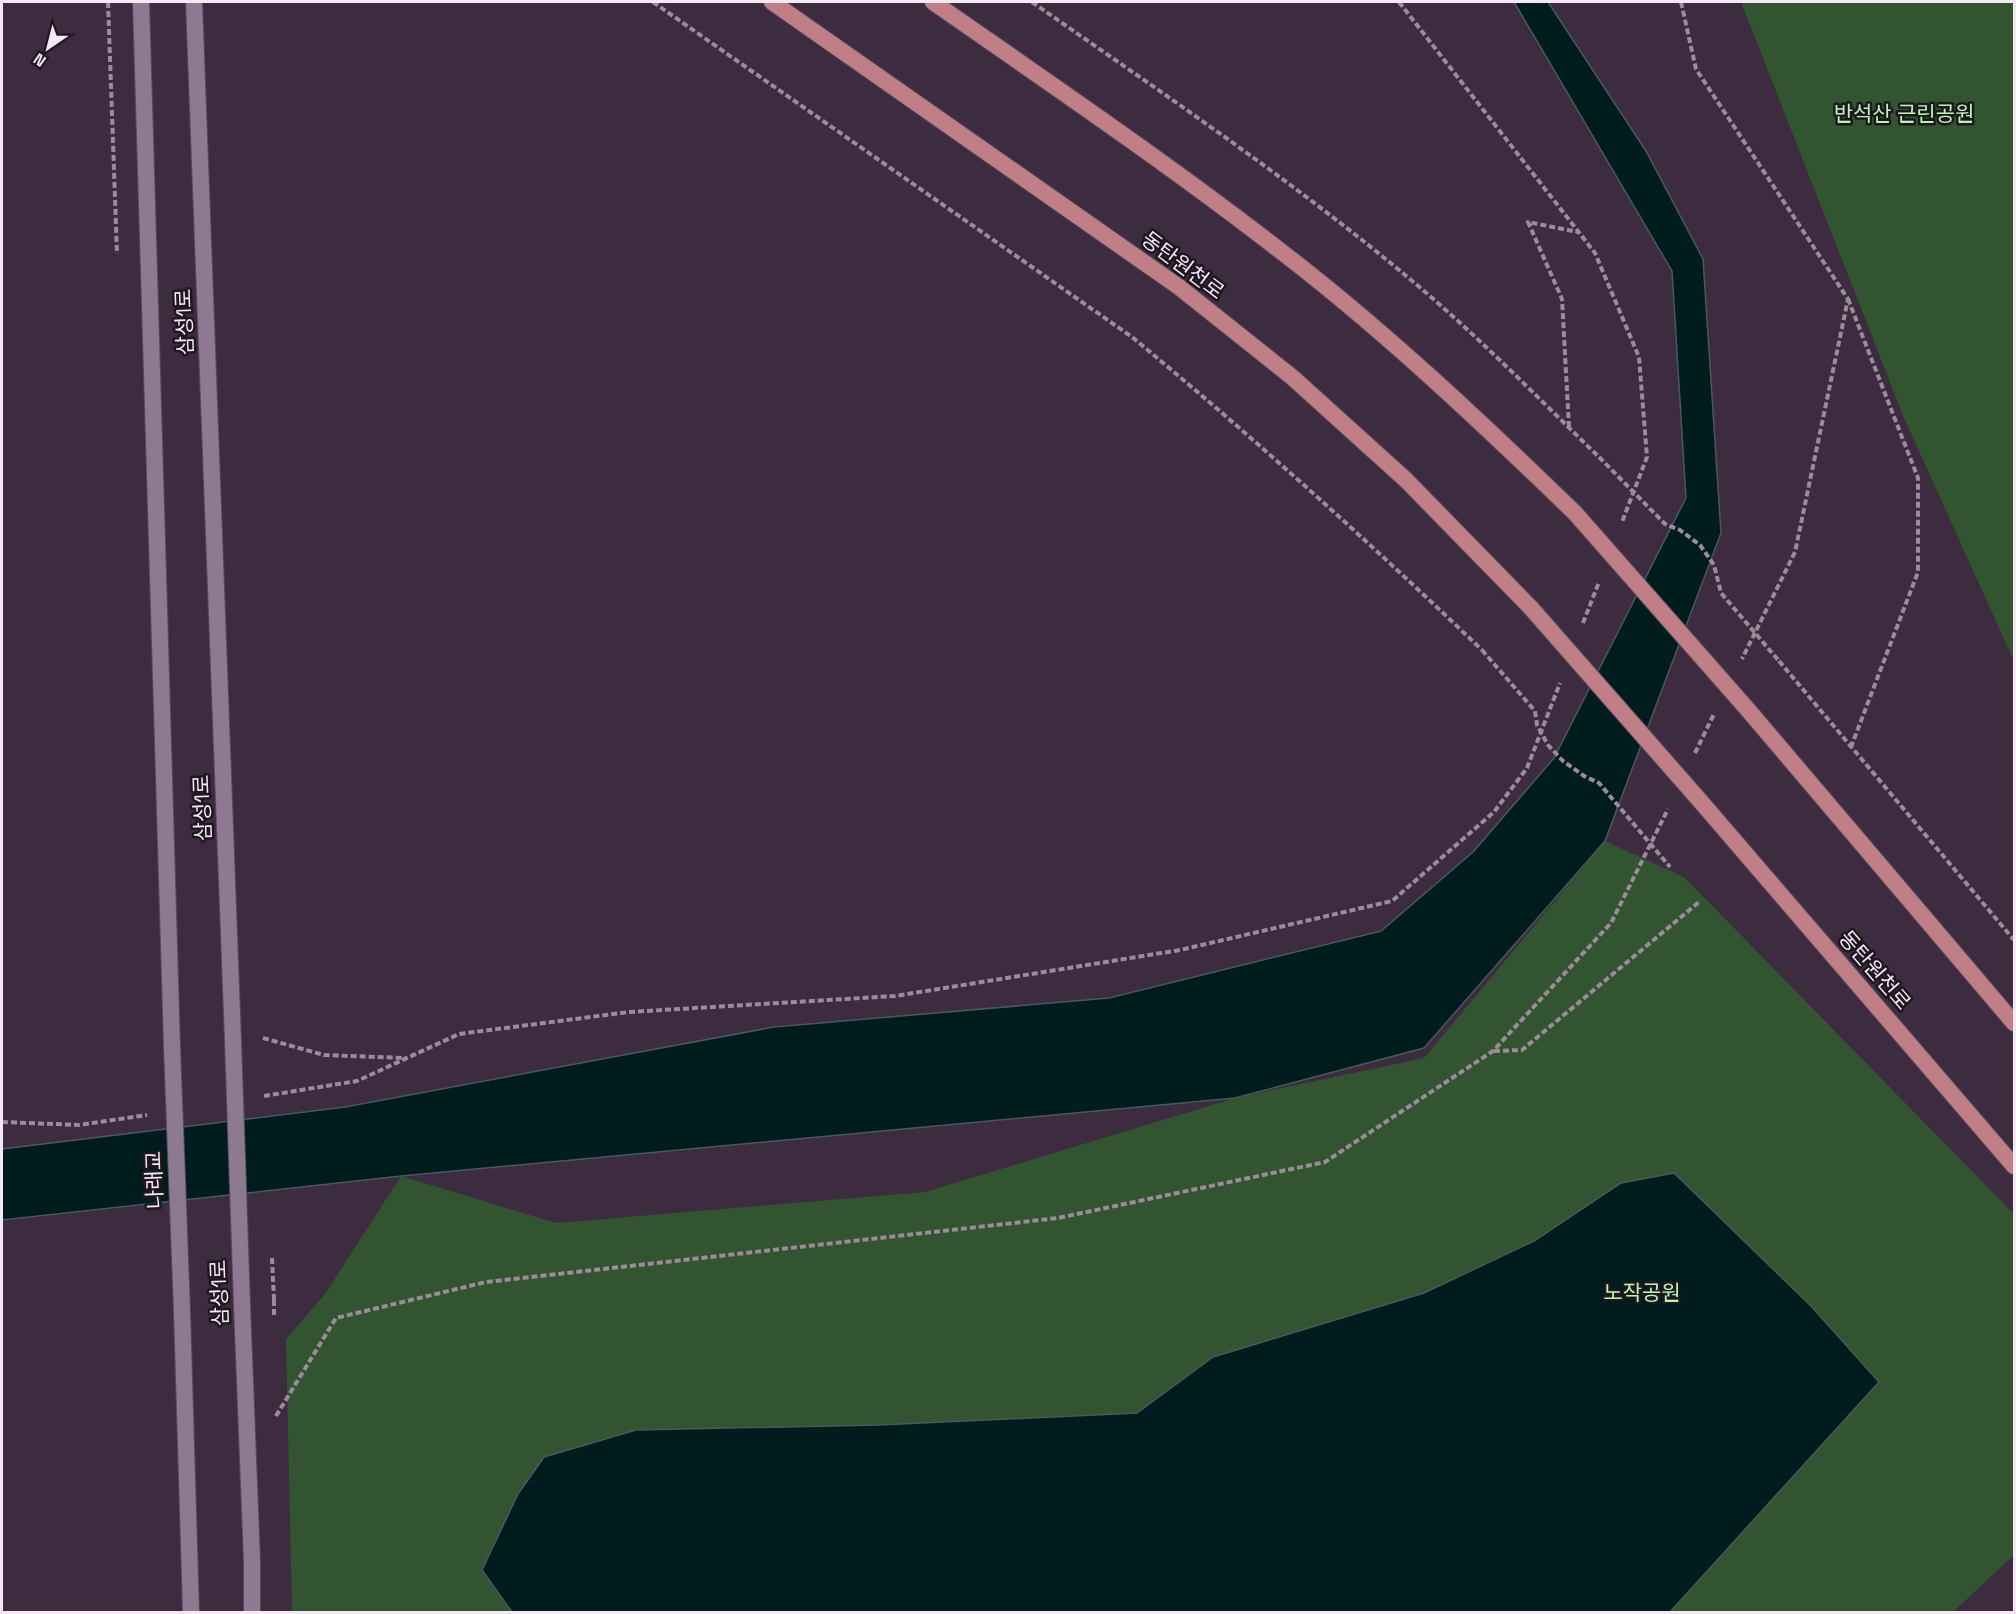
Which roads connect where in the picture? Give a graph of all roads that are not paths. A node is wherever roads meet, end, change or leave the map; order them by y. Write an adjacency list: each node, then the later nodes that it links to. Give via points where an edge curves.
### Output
1 (141, 2): 6 (street, 삼성1로)
2 (194, 2): 10 (street, 삼성1로, bridge)
3 (772, 2): 7 (main road, 동탄원천로, bridge, via 1187,294 1292,377 1398,472 1532,608)
4 (933, 2): 5 (main road, bridge, via 1288,256 1471,412 1575,513)
5 (2014, 1023)
6 (172, 1047): 8 (street, 나래교, bridge)
7 (2014, 1166)
8 (182, 1311): 9 (street, 삼성1로)
9 (191, 1612)
10 (252, 1612)

